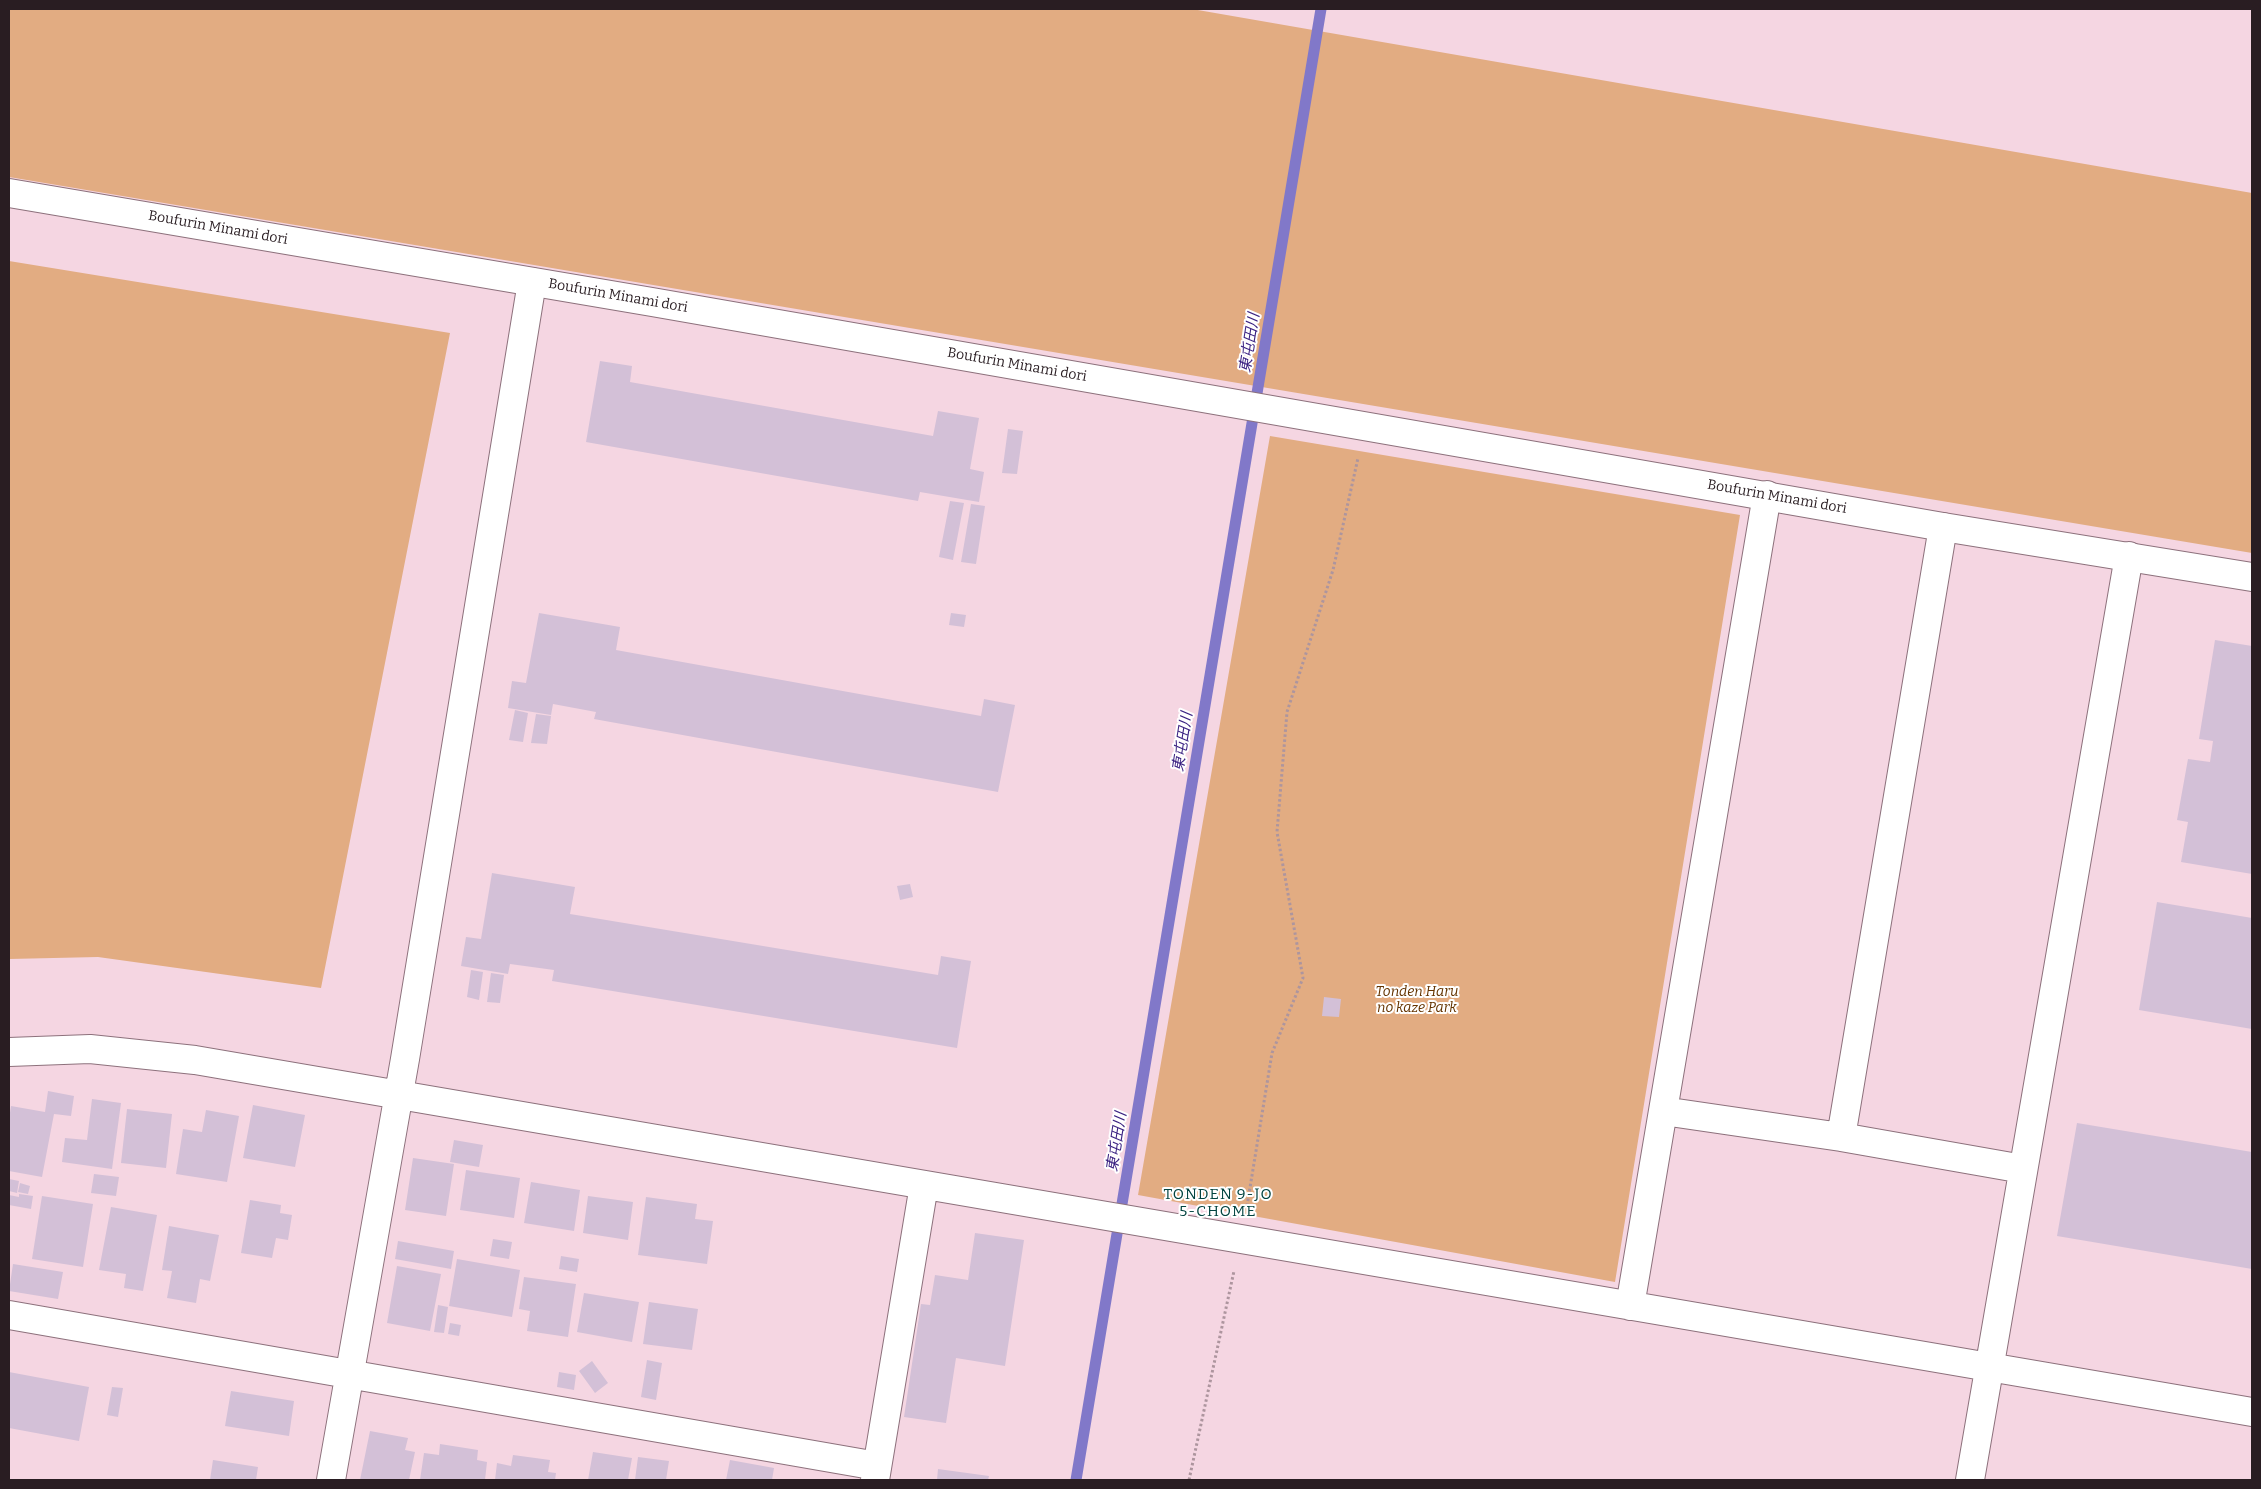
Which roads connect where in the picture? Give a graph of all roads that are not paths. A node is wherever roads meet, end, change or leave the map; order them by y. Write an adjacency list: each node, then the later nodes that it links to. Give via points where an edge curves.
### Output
1 (9, 192): 2 (street, Boufurin Minami dori)
2 (532, 282): 3 (street, Boufurin Minami dori); 8 (street)
3 (1767, 495): 4 (street, Boufurin Minami dori); 9 (street)
4 (1943, 527): 5 (street, Boufurin Minami dori); 10 (street)
5 (2129, 556): 6 (street, Boufurin Minami dori); 11 (street)
6 (2252, 577)
7 (9, 1052): 8 (street, via 90,1049 195,1060)
8 (399, 1096): 12 (street); 16 (street)
9 (1663, 1111): 10 (street); 13 (street)
10 (1841, 1137): 11 (street)
11 (2023, 1169): 15 (street)
12 (924, 1185): 13 (street); 18 (street)
13 (1630, 1306): 15 (street)
14 (9, 1315): 16 (street)
15 (1989, 1368): 17 (street); 20 (street)
16 (349, 1376): 18 (street); 19 (street)
17 (2252, 1412)
18 (876, 1473)
19 (331, 1480)
20 (1970, 1480)

